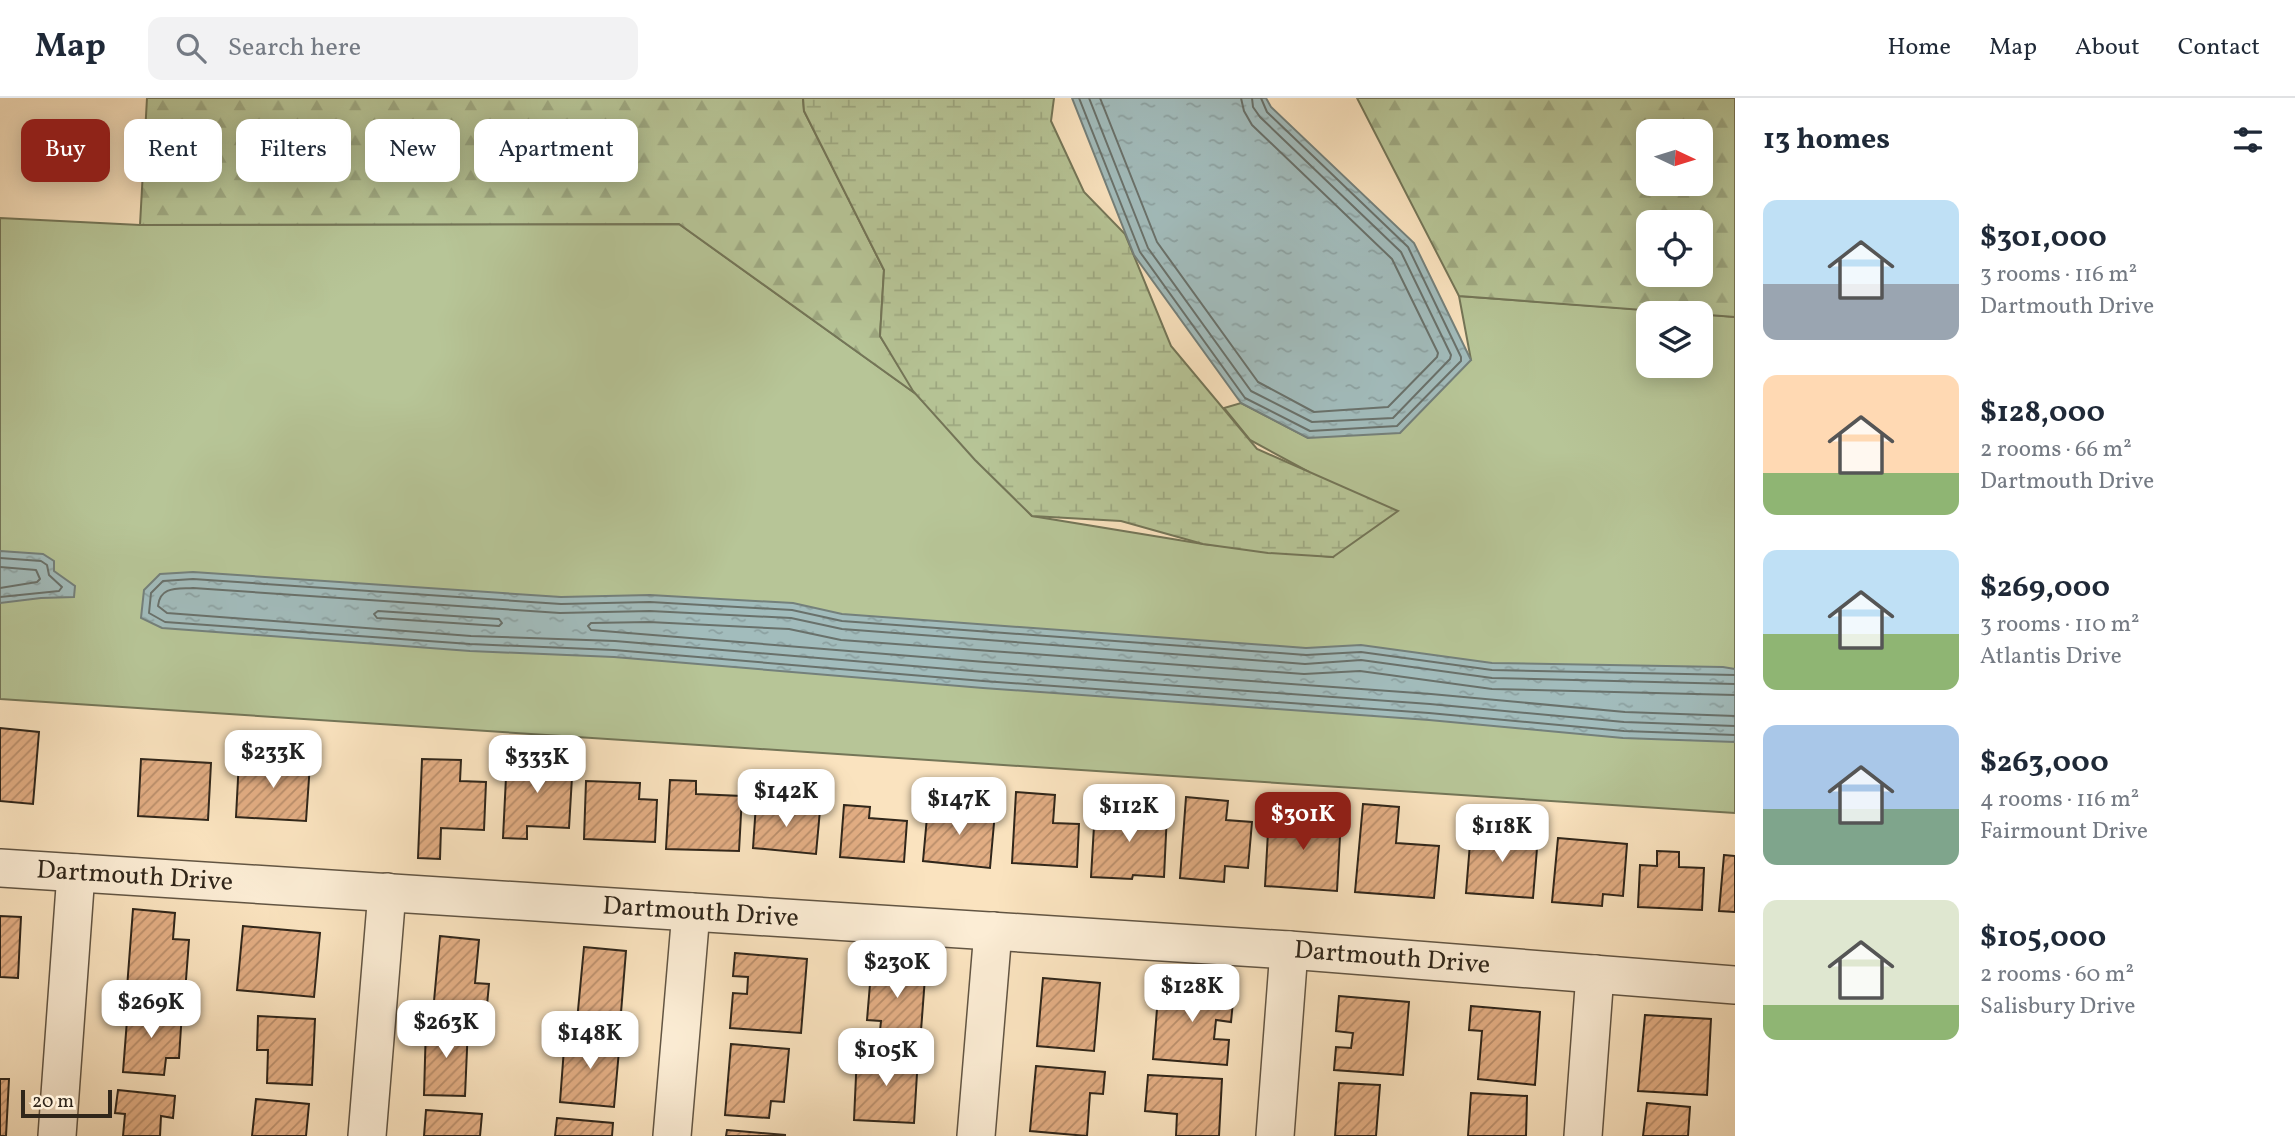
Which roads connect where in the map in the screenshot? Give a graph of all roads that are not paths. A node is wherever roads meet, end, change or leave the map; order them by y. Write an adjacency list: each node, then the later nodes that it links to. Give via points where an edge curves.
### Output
1 (0, 868): 2 (street, Dartmouth Drive)
2 (76, 873): 3 (street, Dartmouth Drive); 9 (street)
3 (387, 892): 4 (street, Dartmouth Drive); 10 (street)
4 (691, 912): 5 (street, Dartmouth Drive); 11 (street)
5 (993, 932): 6 (street, Dartmouth Drive); 12 (street)
6 (1289, 950): 7 (street, Dartmouth Drive); 13 (street)
7 (1595, 974): 8 (street, Dartmouth Drive); 14 (street)
8 (1735, 985)
9 (57, 1136)
10 (367, 1136)
11 (672, 1136)
12 (976, 1136)
13 (1275, 1136)
14 (1583, 1136)

